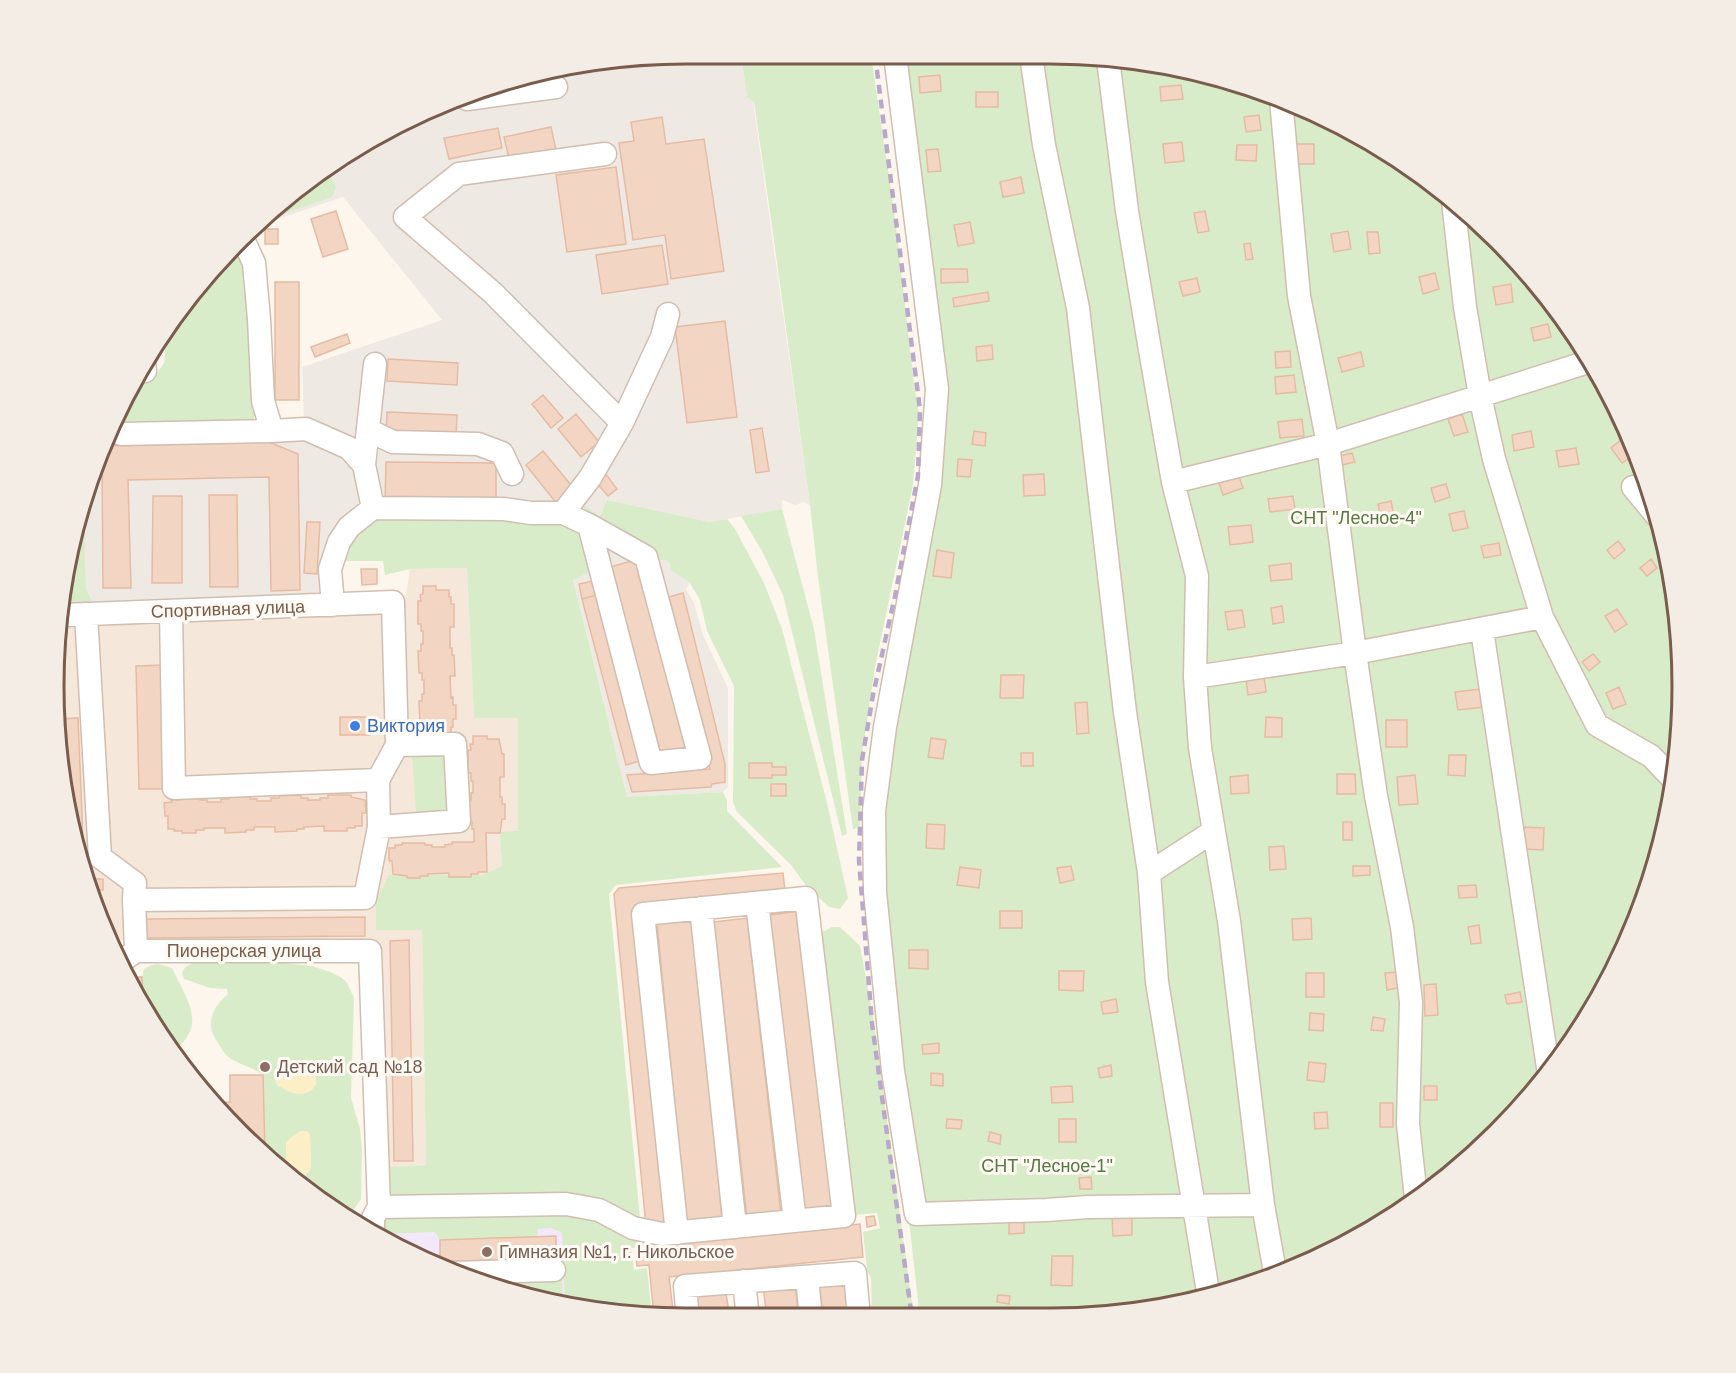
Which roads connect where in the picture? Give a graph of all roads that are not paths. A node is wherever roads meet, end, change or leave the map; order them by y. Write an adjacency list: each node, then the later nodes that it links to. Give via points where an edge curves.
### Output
1 (896, 64): 48 (street, via 937,389 930,485 887,716 874,811 875,892 893,1071 916,1214)
2 (1032, 64): 41 (street, via 1044,145 1078,308 1125,712)
3 (1109, 68): 21 (street, via 1126,211)
4 (556, 87): 5 (street)
5 (497, 95)
6 (1282, 110): 18 (street, via 1299,296)
7 (605, 154): 14 (street, via 459,174 405,217 494,293)
8 (1455, 215): 13 (street)
9 (247, 247): 16 (street, via 254,263 263,401)
10 (668, 314): 14 (street, via 662,337)
11 (375, 364): 15 (street)
12 (1581, 365): 13 (street)
13 (1480, 396): 18 (street); 31 (street, via 1494,459)
14 (622, 423): 25 (street, via 590,478)
15 (368, 430): 19 (street); 20 (street, via 393,442 478,444 502,453)
16 (272, 431): 17 (street); 19 (street, via 306,429 349,448)
17 (120, 434)
18 (1329, 444): 21 (street); 33 (street)
19 (364, 465): 24 (street)
20 (512, 474)
21 (1173, 482): 34 (street, via 1197,576)
22 (1633, 487): 23 (street)
23 (1641, 497)
24 (373, 508): 25 (street); 27 (street, via 349,527 339,542 330,569)
25 (563, 513): 26 (street)
26 (589, 525): 26 (street, via 646,557 700,758 651,763)
27 (333, 605): 28 (street, Спортивная улица); 35 (street, Спортивная улица, via 393,602)
28 (171, 611): 29 (street, Спортивная улица); 37 (street, via 174,788)
29 (86, 614): 30 (street, Спортивная улица); 40 (street)
30 (69, 615)
31 (1542, 617): 32 (street); 36 (street, via 1597,725 1651,756)
32 (1482, 630): 33 (street); 46 (street)
33 (1355, 653): 34 (street); 47 (street, via 1411,1002 1408,1124)
34 (1195, 677): 39 (street, via 1200,748)
35 (397, 745): 37 (street); 38 (street, via 455,744 459,821)
36 (1666, 771)
37 (378, 780): 38 (street)
38 (379, 827): 42 (street, via 365,898)
39 (1214, 831): 41 (street); 49 (street, via 1229,921)
40 (92, 864): 42 (street, via 135,883)
41 (1149, 873): 48 (street, via 1157,982)
42 (134, 900): 45 (street)
43 (757, 903): 44 (street); 51 (street); 51 (street, via 806,898 844,1216)
44 (701, 908): 52 (street); 53 (street, via 644,914)
45 (128, 954): 50 (street, Пионерская улица, via 370,951)
46 (1547, 1060)
47 (1415, 1189)
48 (1195, 1204): 49 (street); 59 (street)
49 (1263, 1204): 54 (street)
50 (370, 1218): 53 (street, via 566,1203 599,1210 633,1228)
51 (795, 1221): 52 (street)
52 (735, 1227): 53 (street)
53 (677, 1233)
54 (1274, 1266)
55 (554, 1270): 56 (street)
56 (479, 1272)
57 (807, 1276): 58 (street); 62 (street); 63 (street, via 855,1273)
58 (744, 1281): 60 (street, via 685,1286); 61 (street)
59 (1207, 1288)
60 (687, 1308)
61 (747, 1308)
62 (810, 1308)
63 (858, 1308)

